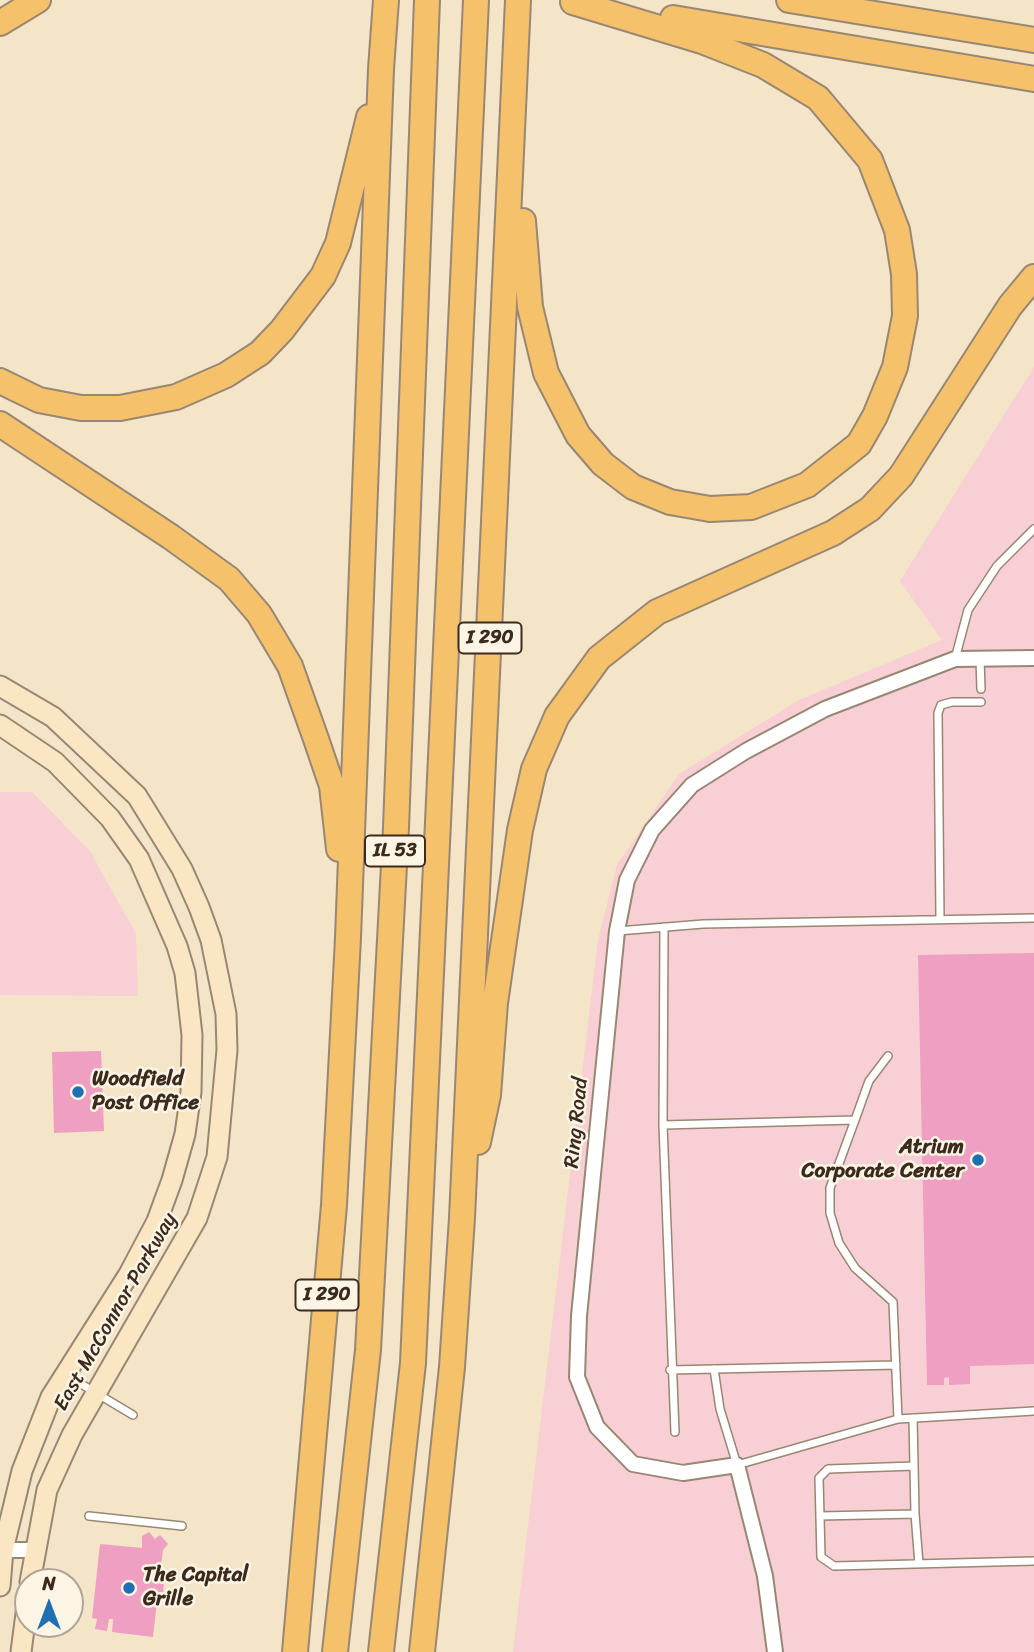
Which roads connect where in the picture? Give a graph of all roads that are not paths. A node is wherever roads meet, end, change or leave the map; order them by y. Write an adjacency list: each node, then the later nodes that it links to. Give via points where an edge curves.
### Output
1 (38, 0): 8 (highway)
2 (386, 0): 10 (highway, I 290)
3 (427, 0): 57 (highway, IL 53, via 397,828 370,1322)
4 (476, 0): 58 (highway, IL 53, via 413,1363)
5 (518, 0): 12 (highway, I 290)
6 (789, 0): 9 (highway)
7 (568, 1): 11 (highway); 12 (highway, via 702,41 763,65 818,98 870,160 897,230 905,316 895,367 859,444 807,485 751,507 709,509 670,502 632,487 603,464 578,435 546,373 530,307)
8 (0, 23)
9 (1034, 40)
10 (381, 69): 14 (highway, via 338,243 323,276 260,353 226,375 176,397 120,408 81,408 39,400); 28 (highway, I 290)
11 (1034, 79)
12 (514, 108): 32 (highway, I 290)
13 (1034, 277): 32 (highway, via 1010,306 901,476 870,509 833,533 657,612 600,658 557,716 534,769 520,830 495,1003 488,1095)
14 (0, 382)
15 (0, 424): 28 (highway, via 229,579 259,614 290,666 332,786)
16 (1034, 529): 18 (lane, via 997,566 968,610)
17 (1034, 658): 19 (street, Ring Road)
18 (954, 659): 19 (street, Ring Road); 27 (street, Ring Road, via 825,709 692,785 652,830 627,880)
19 (980, 659): 21 (lane)
20 (0, 686): 37 (street, East McConnor Parkway, via 53,716 137,796 182,869 199,907 214,952 226,1014 217,1157 197,1218)
21 (981, 689)
22 (981, 702): 25 (lane, via 951,702 941,705 938,713)
23 (0, 725): 36 (street, East McConnor Parkway, via 55,762 110,818 139,859 177,946 192,1035 185,1134 157,1221)
24 (1034, 918): 25 (lane)
25 (940, 919): 26 (lane)
26 (664, 928): 27 (lane); 31 (lane)
27 (617, 931): 43 (street, Ring Road, via 577,1377 597,1427 633,1464 683,1473)
28 (348, 938): 56 (highway, I 290, via 334,1205)
29 (888, 1056): 30 (lane, via 869,1081)
30 (855, 1120): 31 (lane); 33 (lane, via 830,1188 830,1213 839,1243 855,1268 893,1302)
31 (663, 1125): 35 (lane)
32 (462, 1218): 55 (highway, I 290)
33 (896, 1365): 34 (lane); 41 (lane)
34 (714, 1369): 35 (lane); 43 (lane)
35 (670, 1370): 42 (lane)
36 (65, 1374): 37 (lane); 49 (street, East McConnor Parkway, via 22,1471)
37 (96, 1392): 39 (lane); 50 (street, East McConnor Parkway, via 47,1490)
38 (1034, 1411): 40 (lane)
39 (133, 1415)
40 (912, 1418): 41 (lane); 44 (lane)
41 (898, 1419): 43 (lane)
42 (675, 1432)
43 (737, 1465): 59 (street, via 765,1576)
44 (914, 1466): 45 (lane); 47 (lane, via 828,1469 819,1478)
45 (915, 1514): 47 (lane); 52 (lane)
46 (89, 1516): 48 (lane)
47 (820, 1516): 52 (lane, via 821,1557 834,1566)
48 (182, 1526)
49 (2, 1550): 50 (street); 54 (street, East McConnor Parkway)
50 (35, 1550): 53 (street, East McConnor Parkway)
51 (1034, 1561): 52 (lane)
52 (919, 1564)
53 (32, 1568)
54 (0, 1586)
55 (423, 1649)
56 (295, 1652)
57 (335, 1652)
58 (381, 1652)
59 (775, 1652)

